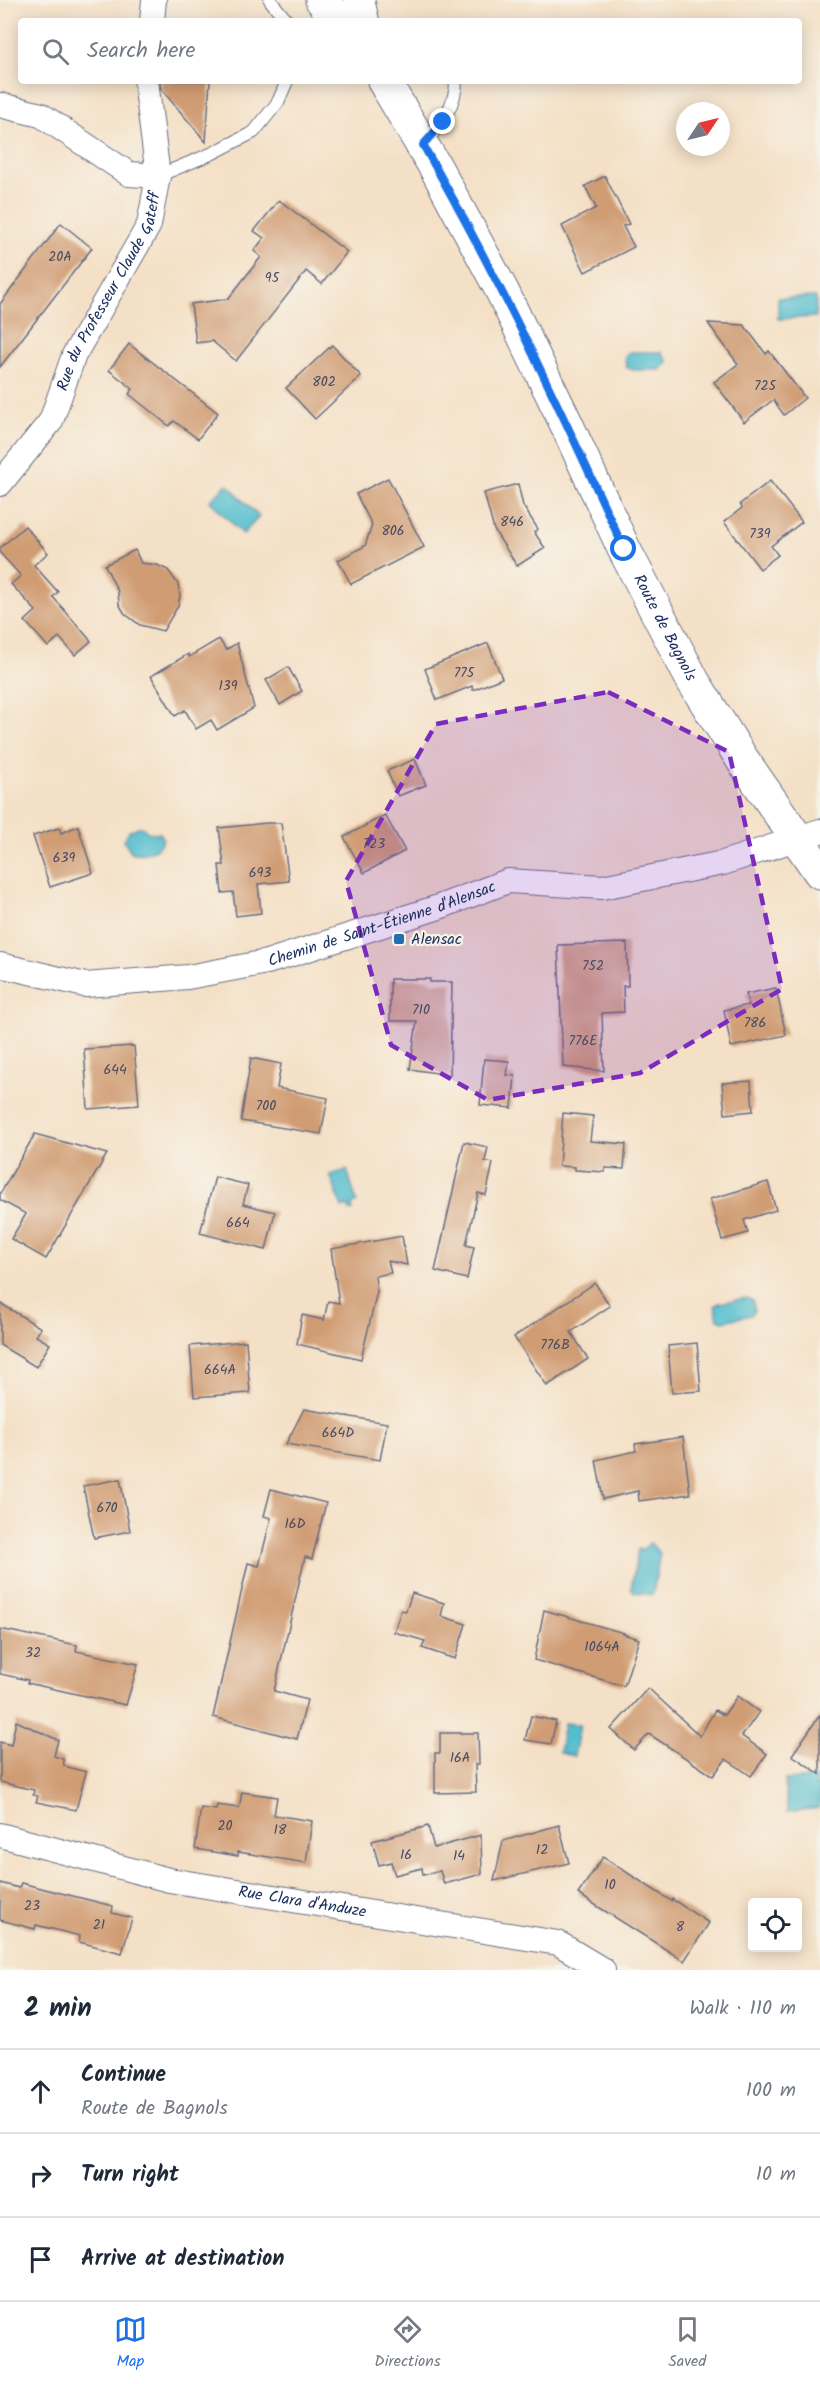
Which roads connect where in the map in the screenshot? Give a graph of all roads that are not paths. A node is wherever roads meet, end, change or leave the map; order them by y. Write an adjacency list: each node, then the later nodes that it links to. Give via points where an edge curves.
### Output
1 (154, 0): 5 (street)
2 (270, 0): 6 (lane)
3 (322, 0): 7 (main road)
4 (359, 0): 8 (street)
5 (152, 18)
6 (285, 18)
7 (337, 18)
8 (363, 18)
9 (146, 84): 15 (street, Rue du Professeur Claude Gateff)
10 (286, 84): 15 (lane, via 278,102 254,132)
11 (386, 84): 14 (main road, Route de Bagnols)
12 (456, 84): 14 (lane, via 443,122)
13 (0, 105): 15 (street, via 41,115 129,174)
14 (423, 145): 17 (main road, Route de Bagnols, via 502,291 624,549 693,681 742,759)
15 (158, 176): 16 (street, Rue du Professeur Claude Gateff, via 149,225 74,355 51,421)
16 (0, 484)
17 (808, 836): 18 (main road, Route de Bagnols); 19 (street, Chemin de Saint-Étienne d'Alensac, via 723,862 602,887 508,881 267,962 188,977 85,985)
18 (820, 872)
19 (0, 965)
20 (0, 1835): 21 (street, Rue Clara d'Anduze, via 169,1880 558,1943)
21 (603, 1970)

